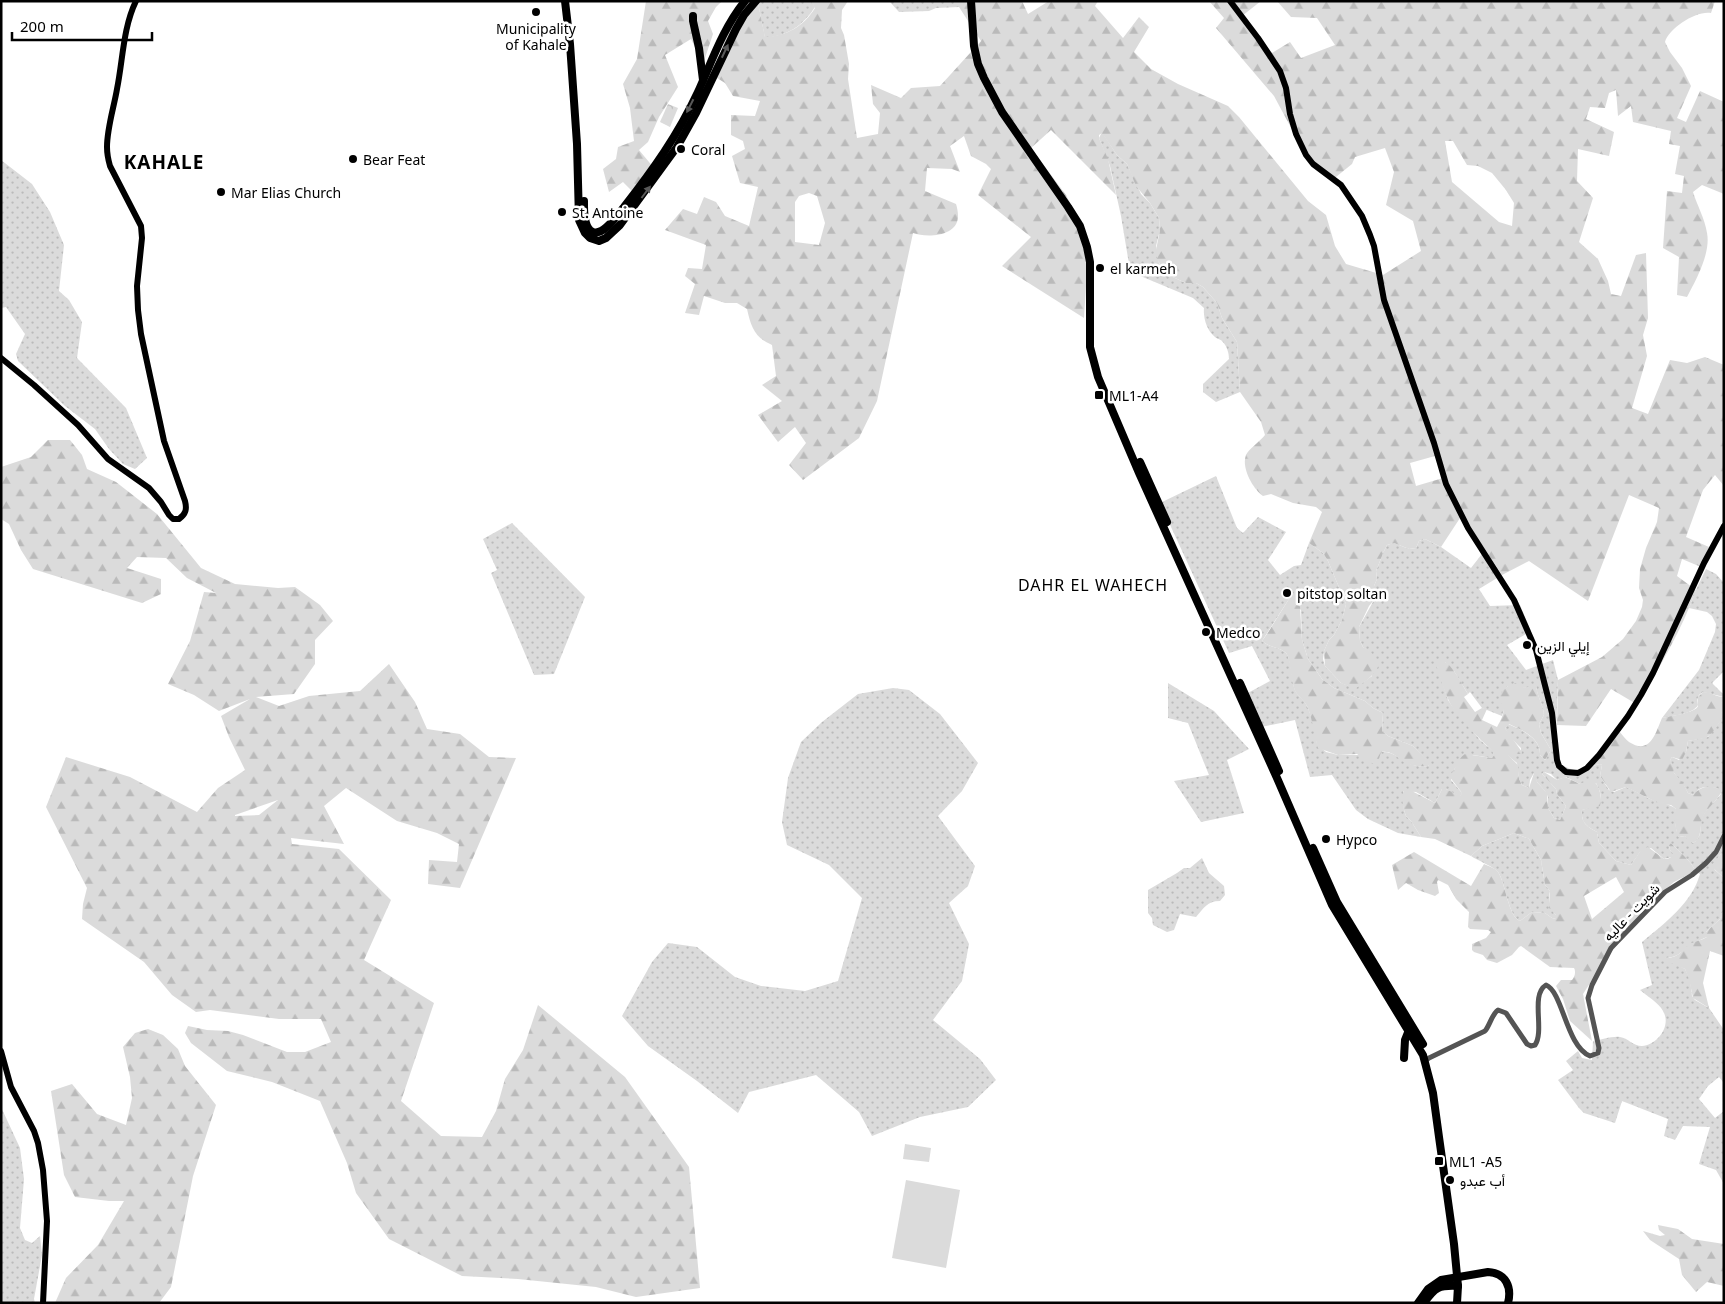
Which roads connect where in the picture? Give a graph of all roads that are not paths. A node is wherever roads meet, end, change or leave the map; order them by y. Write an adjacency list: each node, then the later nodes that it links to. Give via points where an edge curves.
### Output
1 (136, 1): 13 (main road, via 125,35 108,157 141,226 137,286 139,322 164,441 185,501 182,517 173,519 149,488 108,459 78,425)
2 (565, 1): 5 (highway, one-way to 5, via 577,144 579,220 585,233 599,241 620,225 677,147 736,29)
3 (570, 1): 12 (highway, one-way to 3, via 678,131 647,177 606,229 596,233 590,230 585,216)
4 (745, 1): 9 (highway)
5 (756, 1)
6 (971, 1): 15 (highway, via 974,46 987,85 1080,226 1089,255 1090,347 1098,377)
7 (975, 1): 15 (highway, via 980,54 990,82 1075,209 1091,241 1094,260 1093,341 1102,376)
8 (1230, 1): 14 (main road, via 1280,71 1296,134 1306,155 1341,185 1362,216 1374,246 1384,300 1446,484 1461,517 1514,600 1536,650 1552,713 1558,766 1566,772 1578,773 1587,768 1632,709 1653,673)
9 (716, 50): 10 (highway); 11 (highway)
10 (703, 52): 11 (highway); 12 (highway, via 693,16)
11 (707, 70): 12 (highway)
12 (702, 80)
13 (1, 358)
14 (1724, 526)
15 (1305, 835): 17 (highway, via 1332,905)
16 (1724, 836): 21 (street, شويت - عاليه, via 1706,863 1692,876 1665,892 1611,948 1588,998 1600,1048 1598,1053 1590,1056 1581,1049 1555,994 1546,985 1539,994 1538,1038 1534,1046 1526,1042 1506,1013 1498,1010 1484,1032)
17 (1374, 967): 18 (highway); 21 (highway, via 1419,1036)
18 (1409, 1030): 20 (highway); 21 (highway)
19 (1, 1051): 23 (main road, via 11,1087 34,1131 43,1170 47,1221)
20 (1404, 1058)
21 (1427, 1059): 22 (highway); 26 (highway, via 1436,1088 1454,1210 1460,1269)
22 (1458, 1286): 25 (highway, via 1438,1287); 26 (highway)
23 (43, 1303)
24 (1418, 1303): 27 (highway, via 1428,1289 1441,1280 1482,1272 1492,1272 1505,1280 1510,1289)
25 (1424, 1303)
26 (1459, 1303)
27 (1508, 1303)

